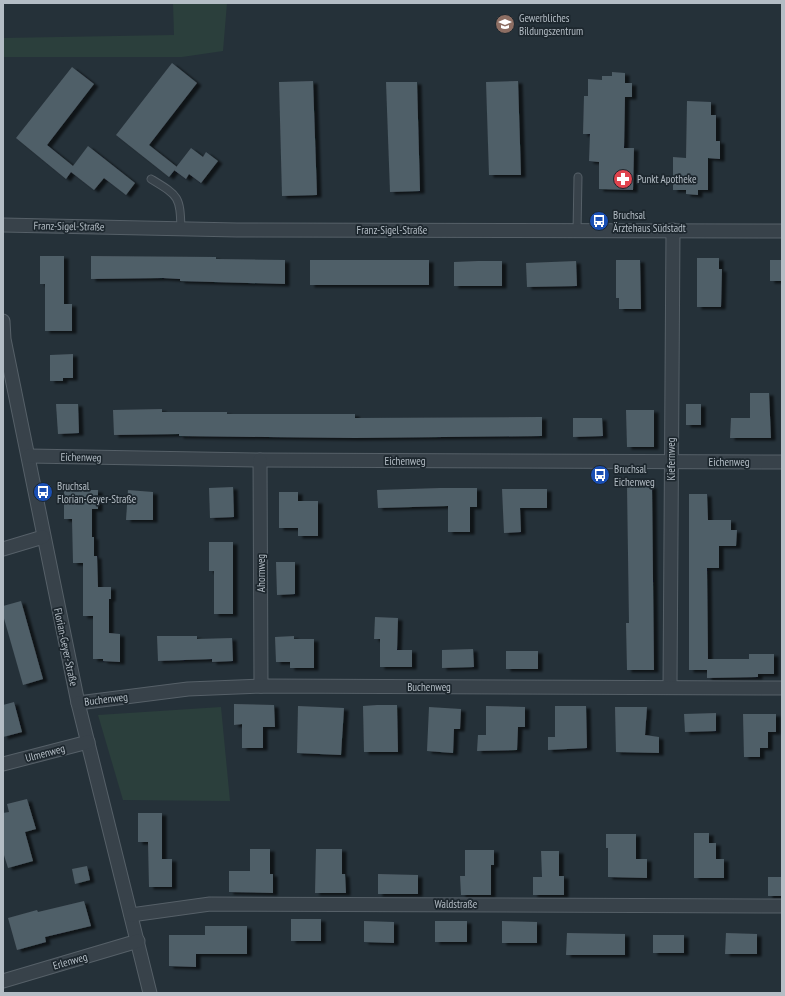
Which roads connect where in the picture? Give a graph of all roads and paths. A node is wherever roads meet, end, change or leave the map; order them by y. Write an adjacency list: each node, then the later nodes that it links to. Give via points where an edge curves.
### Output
1 (578, 177): 7 (lane)
2 (151, 179): 4 (lane, via 178,198)
3 (3, 225): 4 (street, Franz-Sigel-Straße)
4 (181, 229): 7 (street, Franz-Sigel-Straße)
5 (673, 230): 6 (street, Franz-Sigel-Straße); 7 (street, Franz-Sigel-Straße); 12 (street, Kiefernweg)
6 (782, 230)
7 (577, 231)
8 (3, 321): 9 (street, Florian-Geyer-Straße)
9 (4, 339): 10 (street, Florian-Geyer-Straße)
10 (28, 456): 11 (street, Eichenweg); 14 (street, Florian-Geyer-Straße)
11 (260, 460): 12 (street, Eichenweg); 16 (street, Ahornweg)
12 (671, 461): 13 (street, Eichenweg); 17 (street, Kiefernweg)
13 (782, 462)
14 (43, 537): 15 (street); 19 (street, Florian-Geyer-Straße)
15 (3, 549)
16 (261, 686): 17 (street, Buchenweg); 19 (street, Buchenweg, via 188,689)
17 (670, 687): 18 (street, Buchenweg)
18 (782, 688)
19 (78, 702): 20 (street, Florian-Geyer-Straße)
20 (88, 742): 21 (street, Ulmenweg); 23 (street, Florian-Geyer-Straße)
21 (3, 764)
22 (782, 906): 23 (street, Waldstraße, via 210,904)
23 (131, 915): 24 (street, Florian-Geyer-Straße)
24 (138, 941): 25 (street, Erlenweg); 26 (street, Florian-Geyer-Straße)
25 (3, 981)
26 (150, 993)

